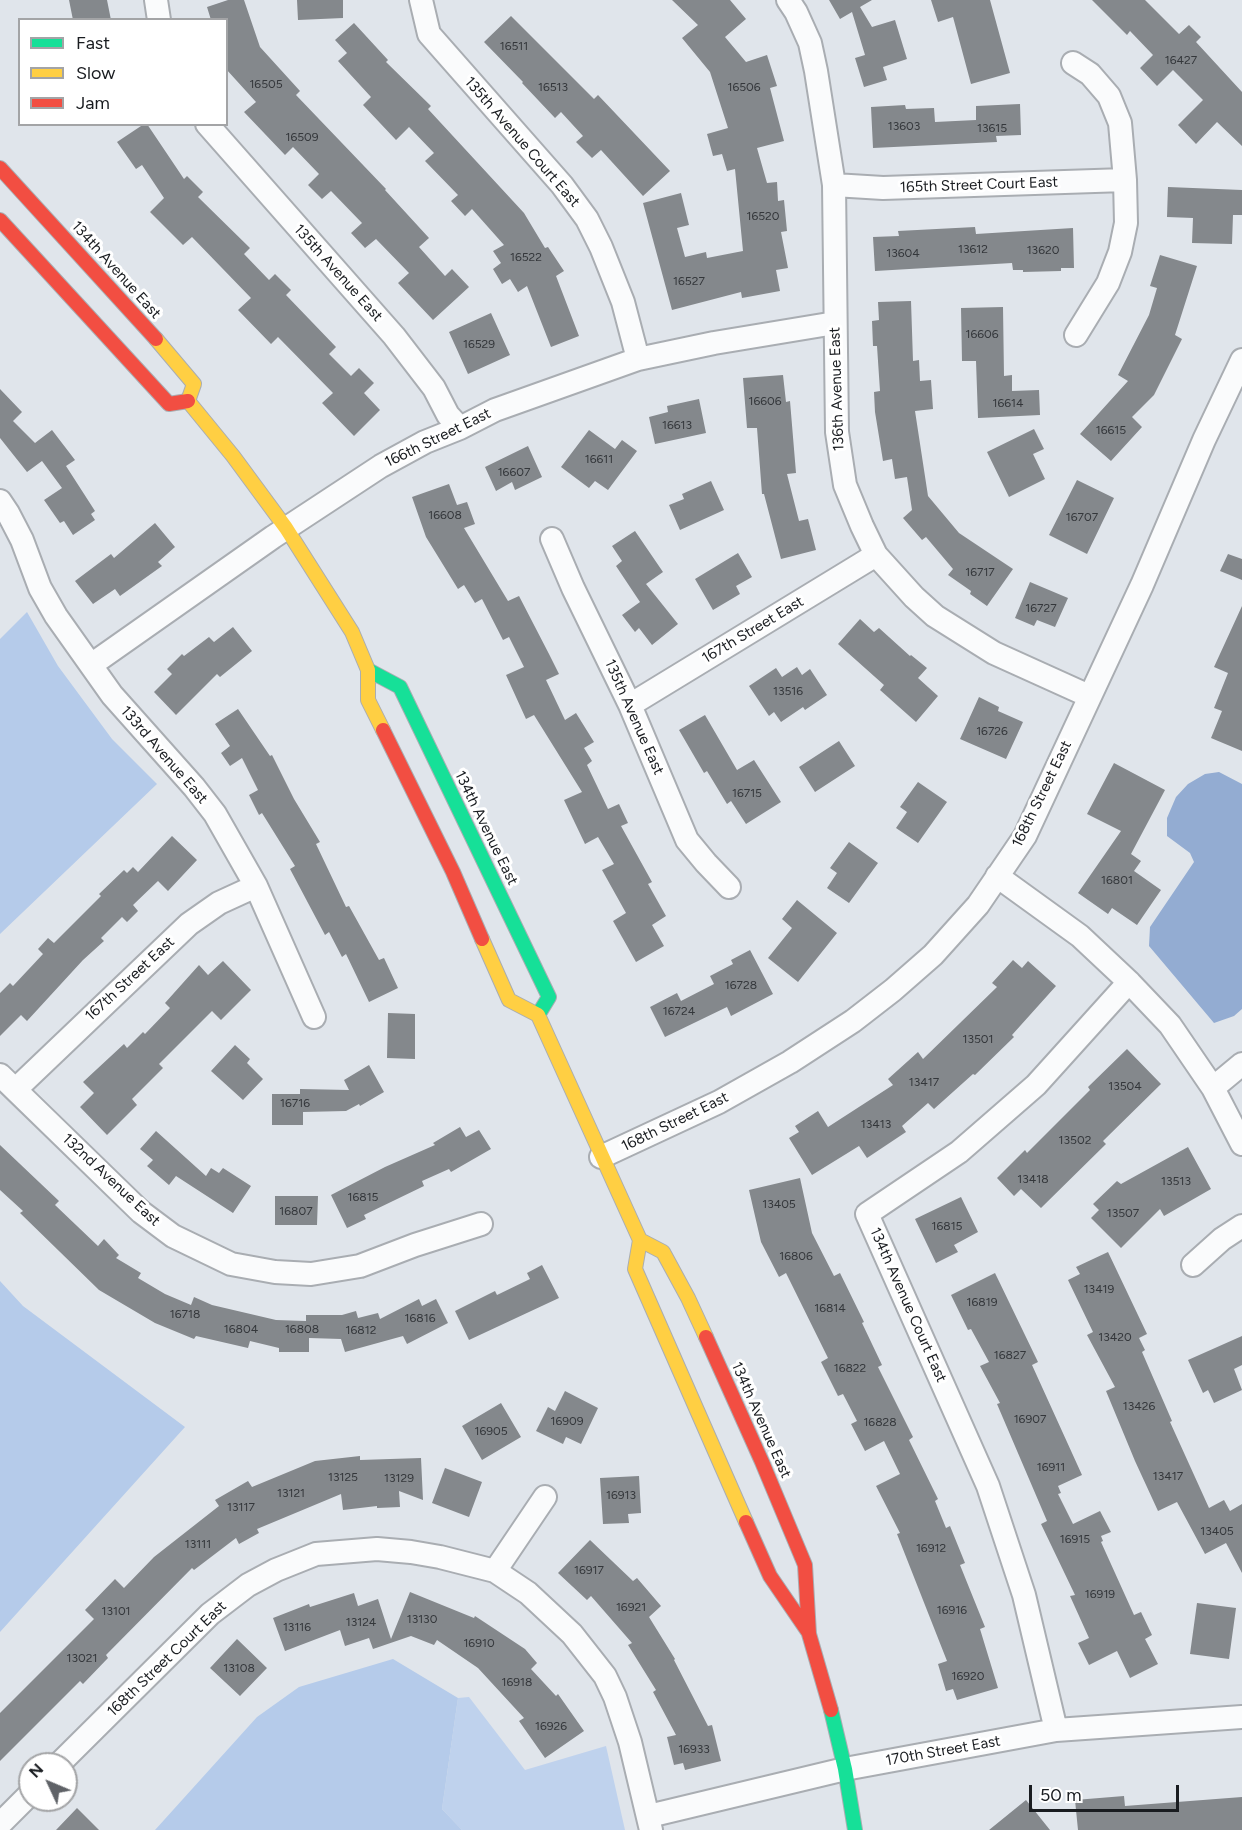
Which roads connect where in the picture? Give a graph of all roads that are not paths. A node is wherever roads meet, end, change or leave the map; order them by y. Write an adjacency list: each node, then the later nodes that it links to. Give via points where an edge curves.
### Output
1 (156, 0): 4 (street)
2 (421, 0): 13 (street, 135th Avenue Court East, via 429,34 562,185 587,219 622,302)
3 (788, 0): 9 (street, 136th Avenue East, via 812,52)
4 (159, 18)
5 (1073, 63): 8 (street, via 1090,74 1109,96 1120,123)
6 (209, 126): 16 (street, 135th Avenue East, via 394,336)
7 (0, 168): 15 (street, 134th Avenue East, via 194,384)
8 (1125, 180): 9 (street, 165th Street Court East, via 883,188); 12 (street, via 1120,252 1108,283)
9 (834, 185): 11 (street, 136th Avenue East)
10 (0, 220): 15 (street, via 169,404)
11 (835, 323): 13 (street, 166th Street East); 20 (street, 136th Avenue East, via 840,459 845,485)
12 (1076, 335)
13 (638, 359): 16 (street, 166th Street East, via 516,401)
14 (1242, 360): 23 (street, 168th Street East)
15 (188, 401): 18 (street)
16 (460, 428): 18 (street, 166th Street East, via 381,466)
17 (0, 501): 21 (street, 133rd Avenue East, via 40,588)
18 (286, 528): 21 (street, 166th Street East); 22 (street, via 352,632)
19 (552, 539): 24 (street, 135th Avenue East)
20 (876, 555): 23 (street, 136th Avenue East, via 935,616 965,636); 24 (street, 167th Street East)
21 (91, 665): 26 (street, 133rd Avenue East, via 112,695 215,814)
22 (368, 670): 29 (street, via 368,700 453,872 509,1000); 29 (street, 134th Avenue East, via 400,687 549,997)
23 (1089, 696): 25 (street, 168th Street East, via 1025,836)
24 (630, 705): 27 (street, 135th Avenue East, via 687,840)
25 (998, 876): 28 (street, via 1080,936); 35 (street, 168th Street East, via 933,955 853,1021 718,1102)
26 (256, 886): 30 (street, 133rd Avenue East); 32 (street, 167th Street East, via 219,903 189,924)
27 (729, 887)
28 (1129, 982): 33 (street, via 1170,1025); 44 (street, 134th Avenue Court East, via 1036,1085 959,1152 867,1214 988,1486 1024,1595)
29 (538, 1015): 35 (street)
30 (314, 1017)
31 (1242, 1064): 33 (street)
32 (8, 1082): 36 (street, 132nd Avenue East, via 141,1212 173,1236 231,1264 310,1274 360,1266)
33 (1213, 1088): 34 (street)
34 (1242, 1144)
35 (601, 1157): 38 (street)
36 (481, 1224)
37 (1242, 1226): 39 (street)
38 (640, 1240): 42 (street, 134th Avenue East, via 634,1269 770,1576); 42 (street, 134th Avenue East, via 663,1252 762,1462 805,1565)
39 (1193, 1266)
40 (545, 1497): 41 (street)
41 (495, 1571): 45 (street, 168th Street Court East, via 440,1557 376,1549 316,1554 276,1570 210,1614); 48 (street, via 528,1593 572,1634 605,1676 630,1742)
42 (809, 1634): 46 (street, 134th Avenue East)
43 (1242, 1717): 44 (street, 170th Street East)
44 (1056, 1730): 46 (street, 170th Street East)
45 (72, 1752)
46 (845, 1769): 48 (street, 170th Street East); 50 (street, 134th Avenue East)
47 (18, 1806): 49 (street)
48 (650, 1823)
49 (0, 1824)
50 (855, 1830)

